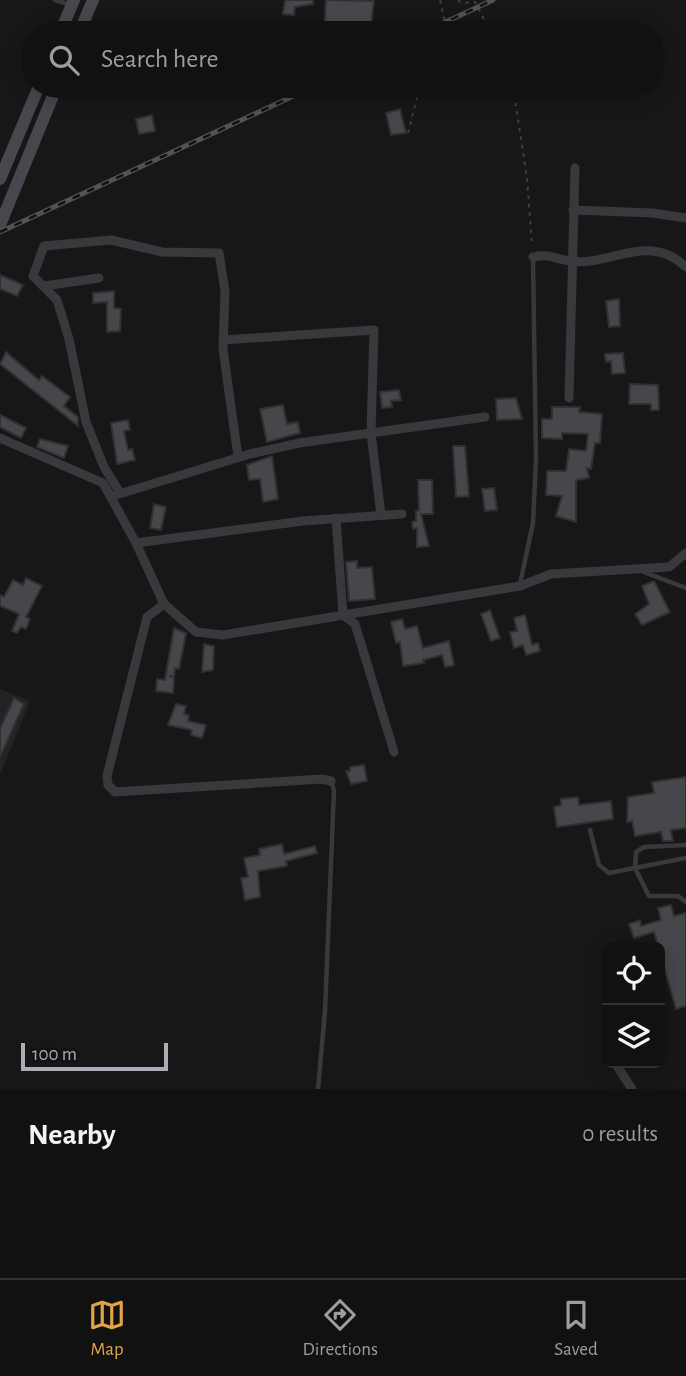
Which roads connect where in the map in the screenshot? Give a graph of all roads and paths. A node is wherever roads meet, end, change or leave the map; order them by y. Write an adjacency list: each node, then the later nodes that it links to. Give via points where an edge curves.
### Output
1 (55, 0): 5 (lane)
2 (93, 0): 7 (main road)
3 (440, 0): 8 (path)
4 (458, 0): 9 (path, via 475,2)
5 (73, 2): 6 (main road)
6 (65, 21)
7 (84, 21)
8 (445, 21)
9 (485, 21)
10 (34, 98): 16 (main road)
11 (52, 98): 19 (main road)
12 (417, 98): 14 (path)
13 (515, 98): 20 (path)
14 (408, 133)
15 (575, 168): 17 (street)
16 (0, 179)
17 (573, 210): 18 (street); 21 (street)
18 (686, 218)
19 (0, 225)
20 (533, 257): 21 (street, via 548,254); 38 (lane, via 536,460 533,523)
21 (571, 262): 22 (street, via 641,249 678,259); 26 (street)
22 (686, 267)
23 (99, 278): 24 (street)
24 (44, 286): 25 (street, via 33,276 44,246 62,242 111,240 162,252 219,253 225,291); 31 (street, via 57,300 86,422)
25 (223, 340): 28 (street, via 374,330); 30 (street)
26 (569, 398)
27 (485, 417): 28 (street)
28 (372, 433): 30 (street); 33 (street)
29 (0, 438): 31 (street, via 103,483)
30 (238, 457): 31 (street)
31 (115, 495): 35 (street)
32 (402, 514): 33 (street)
33 (381, 515): 34 (street)
34 (336, 518): 35 (street); 41 (street)
35 (136, 543): 40 (street)
36 (686, 553): 37 (street, via 669,567)
37 (639, 570): 38 (street, via 551,574); 39 (lane)
38 (520, 586): 41 (street)
39 (686, 588)
40 (163, 604): 41 (street, via 196,632 223,635); 43 (street, via 147,617 108,785 115,792)
41 (343, 615): 42 (street, via 355,624)
42 (394, 752)
43 (331, 781): 50 (lane, via 325,1011)
44 (590, 830): 47 (lane, via 599,864 609,873)
45 (686, 845): 47 (lane, via 644,847 636,852)
46 (686, 858): 47 (lane)
47 (635, 868): 48 (lane, via 649,896 678,896)
48 (686, 902)
49 (618, 1068): 51 (street)
50 (318, 1089)
51 (632, 1089)

